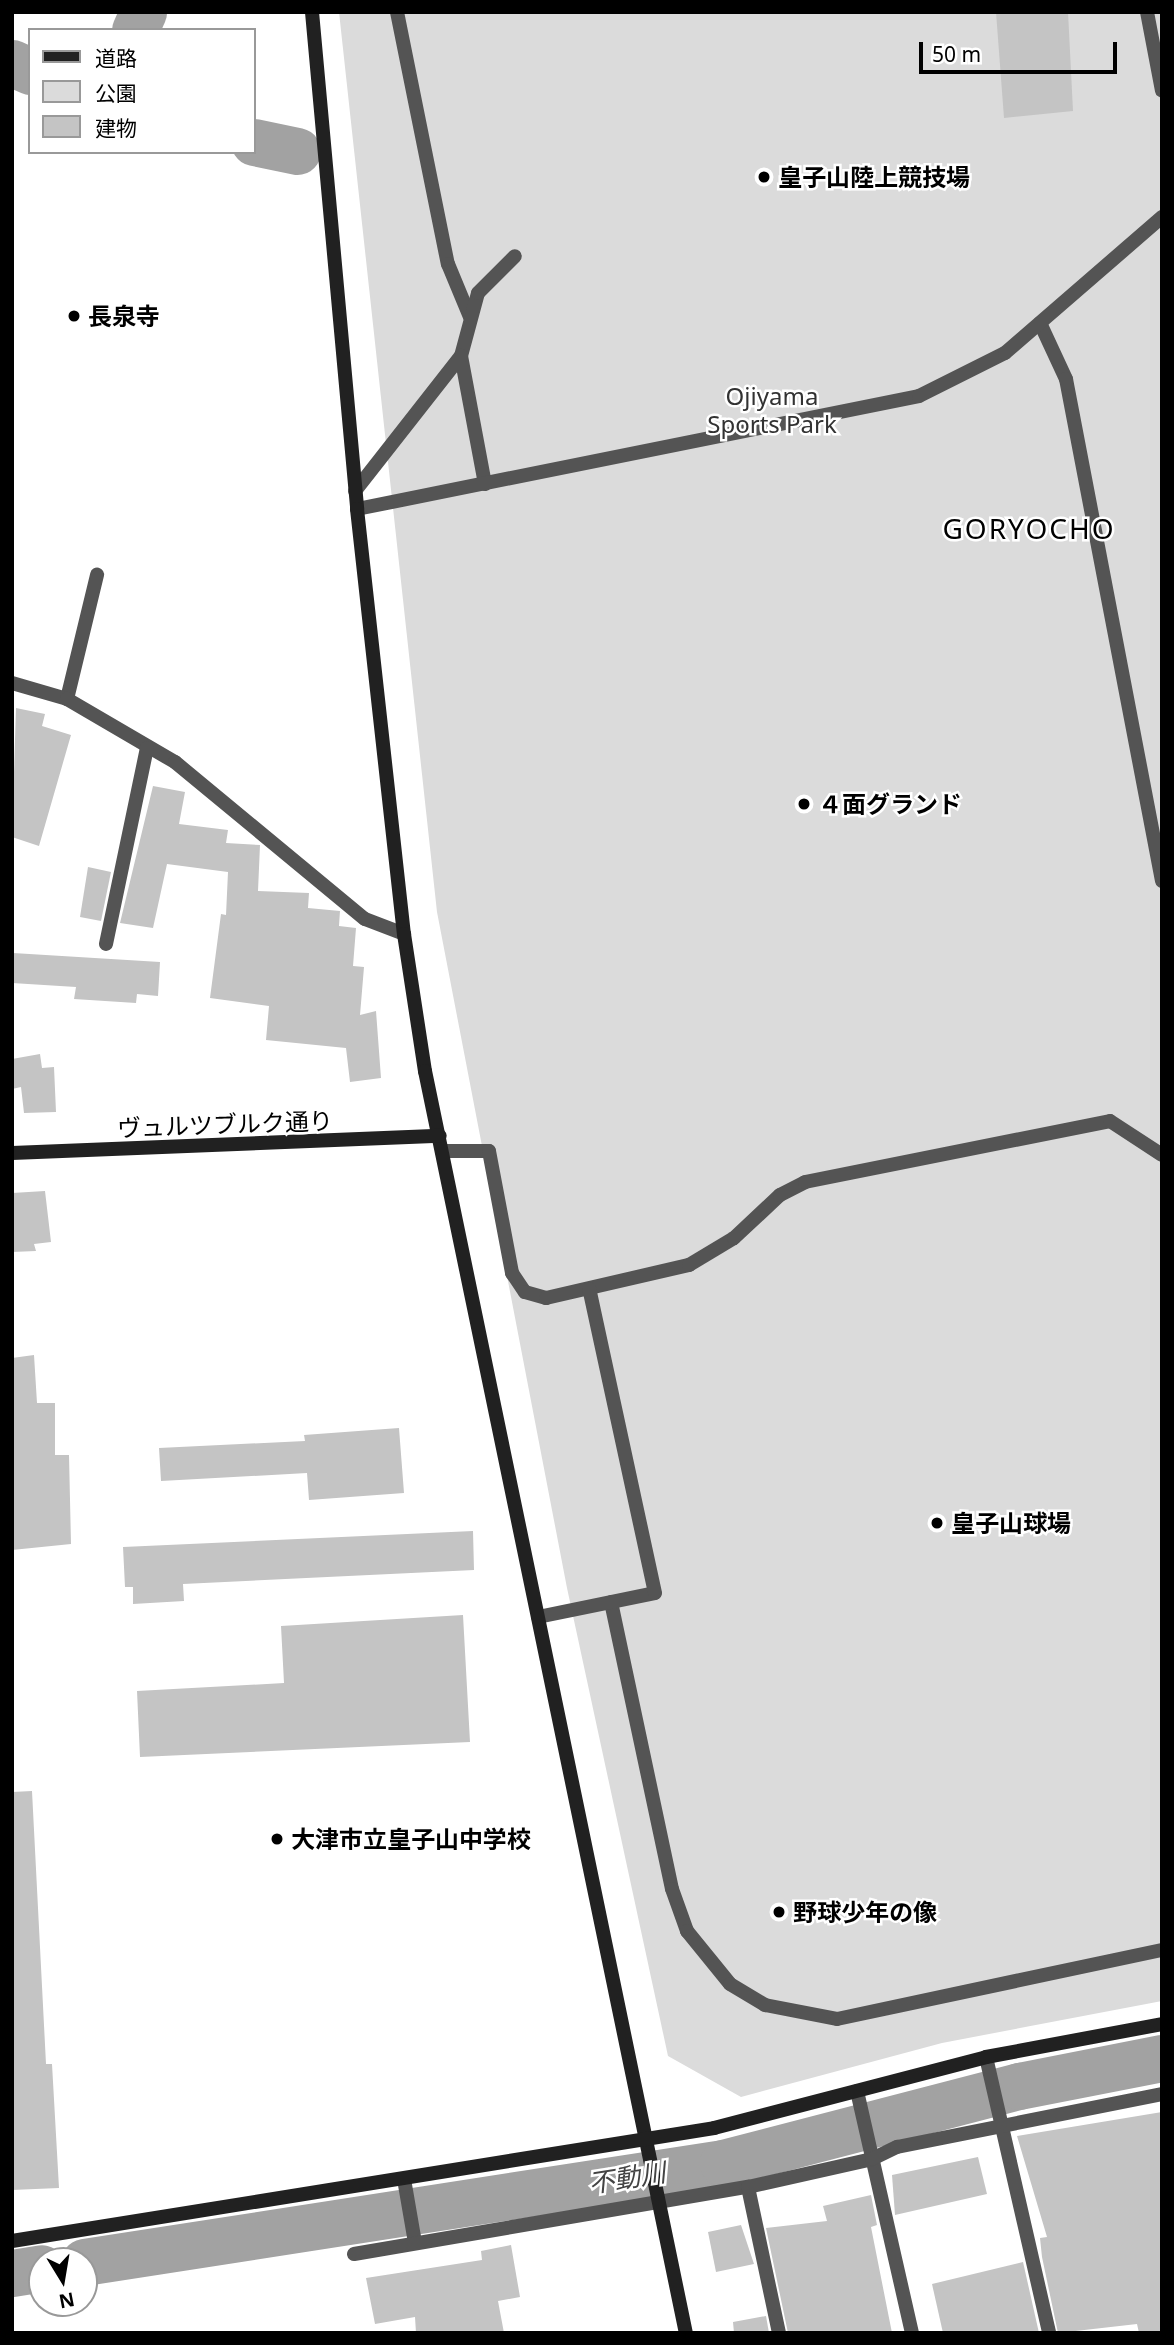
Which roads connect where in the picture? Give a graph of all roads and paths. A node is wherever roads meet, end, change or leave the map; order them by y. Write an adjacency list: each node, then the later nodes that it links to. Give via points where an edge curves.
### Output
1 (312, 12): 11 (street)
2 (397, 12): 7 (street, via 448,264)
3 (1147, 12): 4 (street)
4 (1162, 91)
5 (1162, 217): 8 (street)
6 (515, 256): 7 (street, via 478,293)
7 (470, 317): 9 (street)
8 (1040, 323): 10 (street, via 978,370 919,396); 17 (street, via 1066,379)
9 (461, 356): 10 (street); 11 (street)
10 (485, 484): 12 (street)
11 (355, 491): 12 (street)
12 (357, 509): 18 (street)
13 (97, 575): 15 (street)
14 (12, 683): 15 (street)
15 (67, 699): 16 (street)
16 (147, 748): 18 (street, via 196,777 365,919); 19 (street)
17 (1162, 881)
18 (404, 934): 20 (street)
19 (106, 944)
20 (441, 1143): 21 (street, ヴュルツブルク通り); 23 (street, via 489,1151 512,1273 525,1292 546,1298); 25 (street)
21 (12, 1153)
22 (1162, 1154): 23 (street, via 1110,1121 805,1182 780,1195 712,1254 662,1275)
23 (589, 1289): 24 (street, via 655,1593)
24 (611, 1602): 25 (street); 26 (street, via 672,1889 687,1931 730,1984 765,2006 837,2019)
25 (538, 1616): 32 (street)
26 (1162, 1950)
27 (1162, 2024): 28 (street)
28 (986, 2058): 29 (street); 31 (street)
29 (858, 2092): 32 (street); 33 (street)
30 (1162, 2094): 31 (street)
31 (1003, 2124): 33 (street, via 897,2147); 43 (street)
32 (650, 2147): 34 (street); 36 (street)
33 (872, 2158): 35 (street); 42 (street)
34 (404, 2179): 37 (street); 38 (street)
35 (748, 2187): 36 (street); 41 (street)
36 (661, 2203): 38 (street); 40 (street)
37 (12, 2241)
38 (415, 2243): 39 (street)
39 (354, 2254)
40 (686, 2333)
41 (779, 2333)
42 (912, 2333)
43 (1049, 2333)

